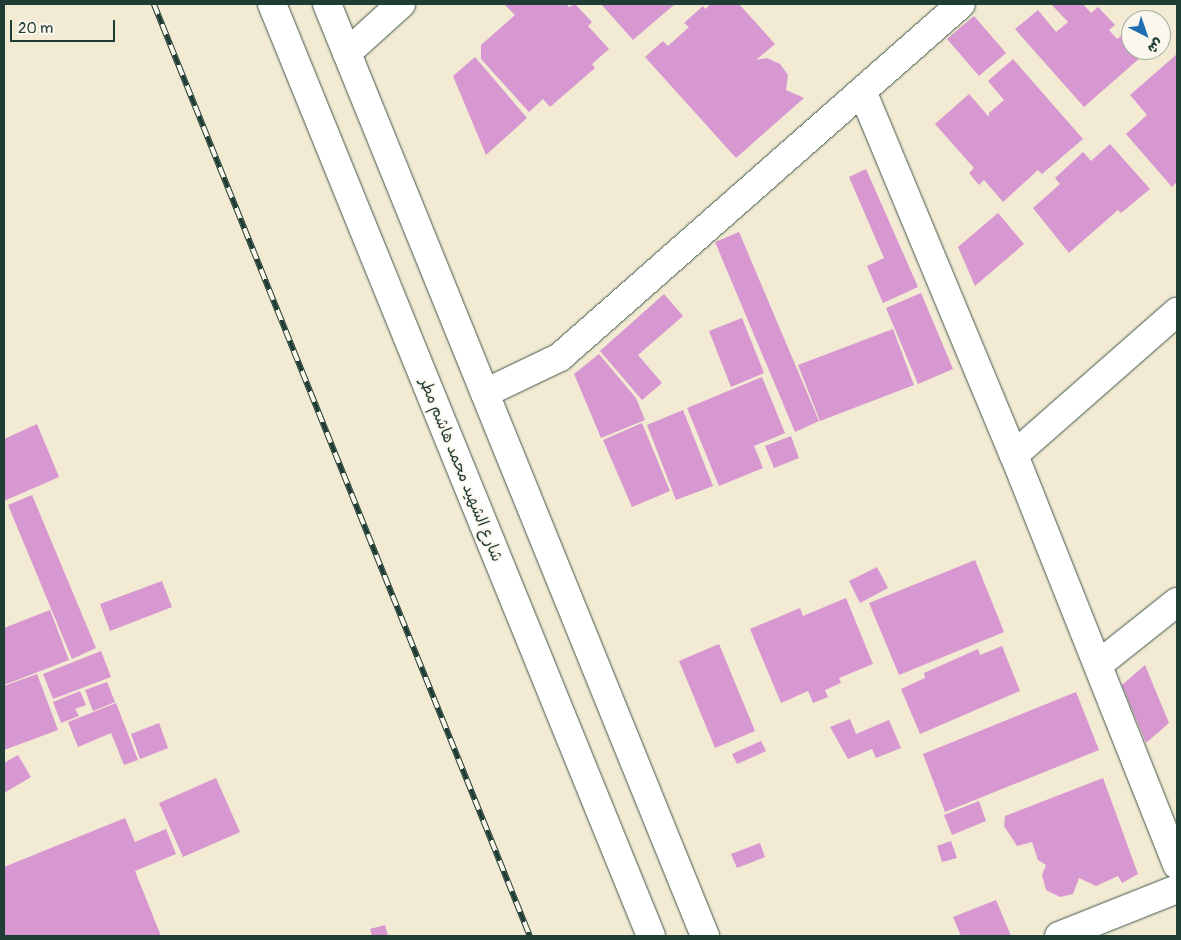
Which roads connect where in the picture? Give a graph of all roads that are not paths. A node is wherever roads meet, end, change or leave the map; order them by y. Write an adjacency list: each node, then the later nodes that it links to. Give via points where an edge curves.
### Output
1 (272, 4): 14 (main road, شارع الشهيد محمد هاشم مطر)
2 (327, 4): 5 (main road)
3 (402, 4): 5 (main road)
4 (961, 4): 6 (main road)
5 (347, 53): 8 (main road)
6 (863, 92): 8 (main road, via 560,357); 9 (main road)
7 (1177, 312): 9 (main road)
8 (485, 393): 15 (main road)
9 (1014, 455): 11 (main road)
10 (1177, 602): 11 (main road)
11 (1099, 664): 12 (main road)
12 (1177, 866)
13 (1177, 889): 16 (main road)
14 (651, 936)
15 (704, 936)
16 (1058, 936)

